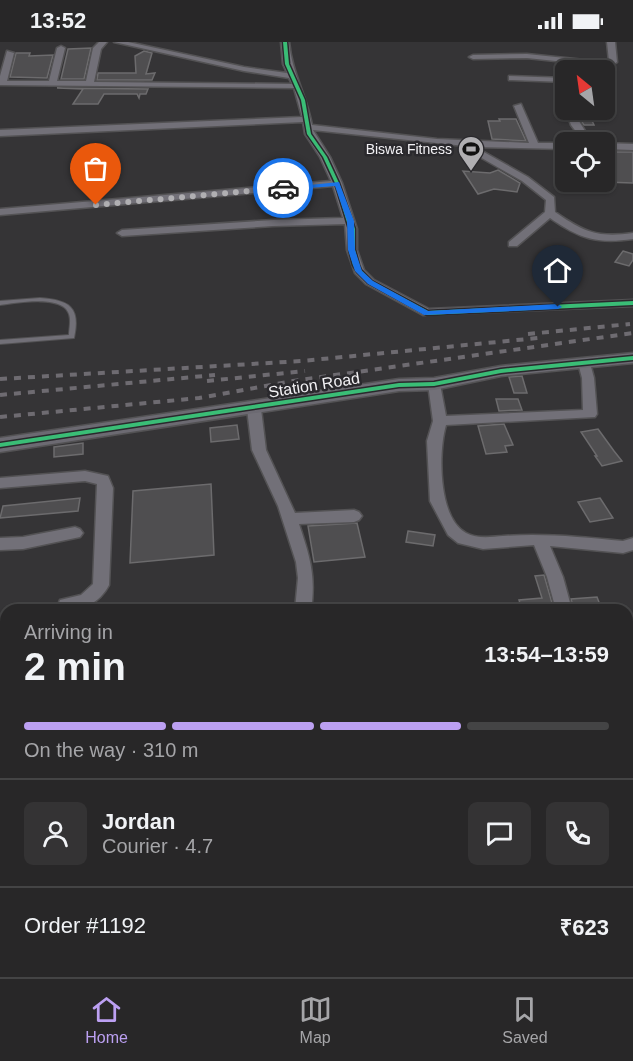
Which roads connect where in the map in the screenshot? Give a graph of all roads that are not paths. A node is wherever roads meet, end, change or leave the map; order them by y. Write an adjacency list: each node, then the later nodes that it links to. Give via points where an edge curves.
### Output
1 (103, 42): 20 (street, via 97,48)
2 (118, 42): 5 (street)
3 (285, 42): 16 (street, via 287,64)
4 (611, 42): 11 (street)
5 (136, 44): 16 (street)
6 (61, 48): 18 (street)
7 (578, 51): 10 (street)
8 (10, 53): 17 (street)
9 (473, 57): 12 (street, via 543,56)
10 (577, 60)
11 (613, 60)
12 (555, 62)
13 (209, 73): 19 (street)
14 (512, 78): 15 (street)
15 (555, 80)
16 (295, 81): 19 (street); 22 (street)
17 (1, 82): 18 (street)
18 (52, 83): 20 (street, via 76,88)
19 (209, 84): 20 (street)
20 (89, 85)
21 (518, 106): 27 (street)
22 (308, 123): 23 (street); 24 (street, via 375,138); 29 (street, via 309,134 326,157)
23 (0, 133)
24 (466, 145): 27 (street); 31 (street, via 525,178 545,194 551,199)
25 (555, 146): 27 (street)
26 (615, 146): 28 (street)
27 (535, 147)
28 (633, 147)
29 (337, 183): 30 (street); 32 (street)
30 (0, 212)
31 (550, 213): 34 (street, via 594,238); 35 (street)
32 (351, 221): 33 (street); 37 (street, via 351,250 359,271 370,282 427,313)
33 (122, 233)
34 (633, 236)
35 (513, 244)
36 (0, 303): 38 (lane, via 51,300 65,304 72,323 72,337)
37 (633, 303)
38 (0, 342)
39 (632, 357): 40 (street, Station Road)
40 (584, 363): 41 (street, Station Road, via 501,371); 43 (street, via 590,414)
41 (434, 384): 42 (street, Station Road, via 399,385); 43 (street)
42 (254, 408): 44 (street, Station Road); 47 (street, via 259,450)
43 (440, 421): 49 (street, via 434,441 436,501 453,531 463,539 483,543)
44 (0, 445)
45 (0, 483): 52 (street, via 85,476 103,480 106,488 101,585 95,596)
46 (354, 516): 47 (street)
47 (289, 519): 53 (street, via 304,562)
48 (75, 533): 50 (street)
49 (539, 539): 51 (street, via 623,547); 54 (street)
50 (0, 544)
51 (633, 544)
52 (79, 604)
53 (304, 604)
54 (562, 604)

